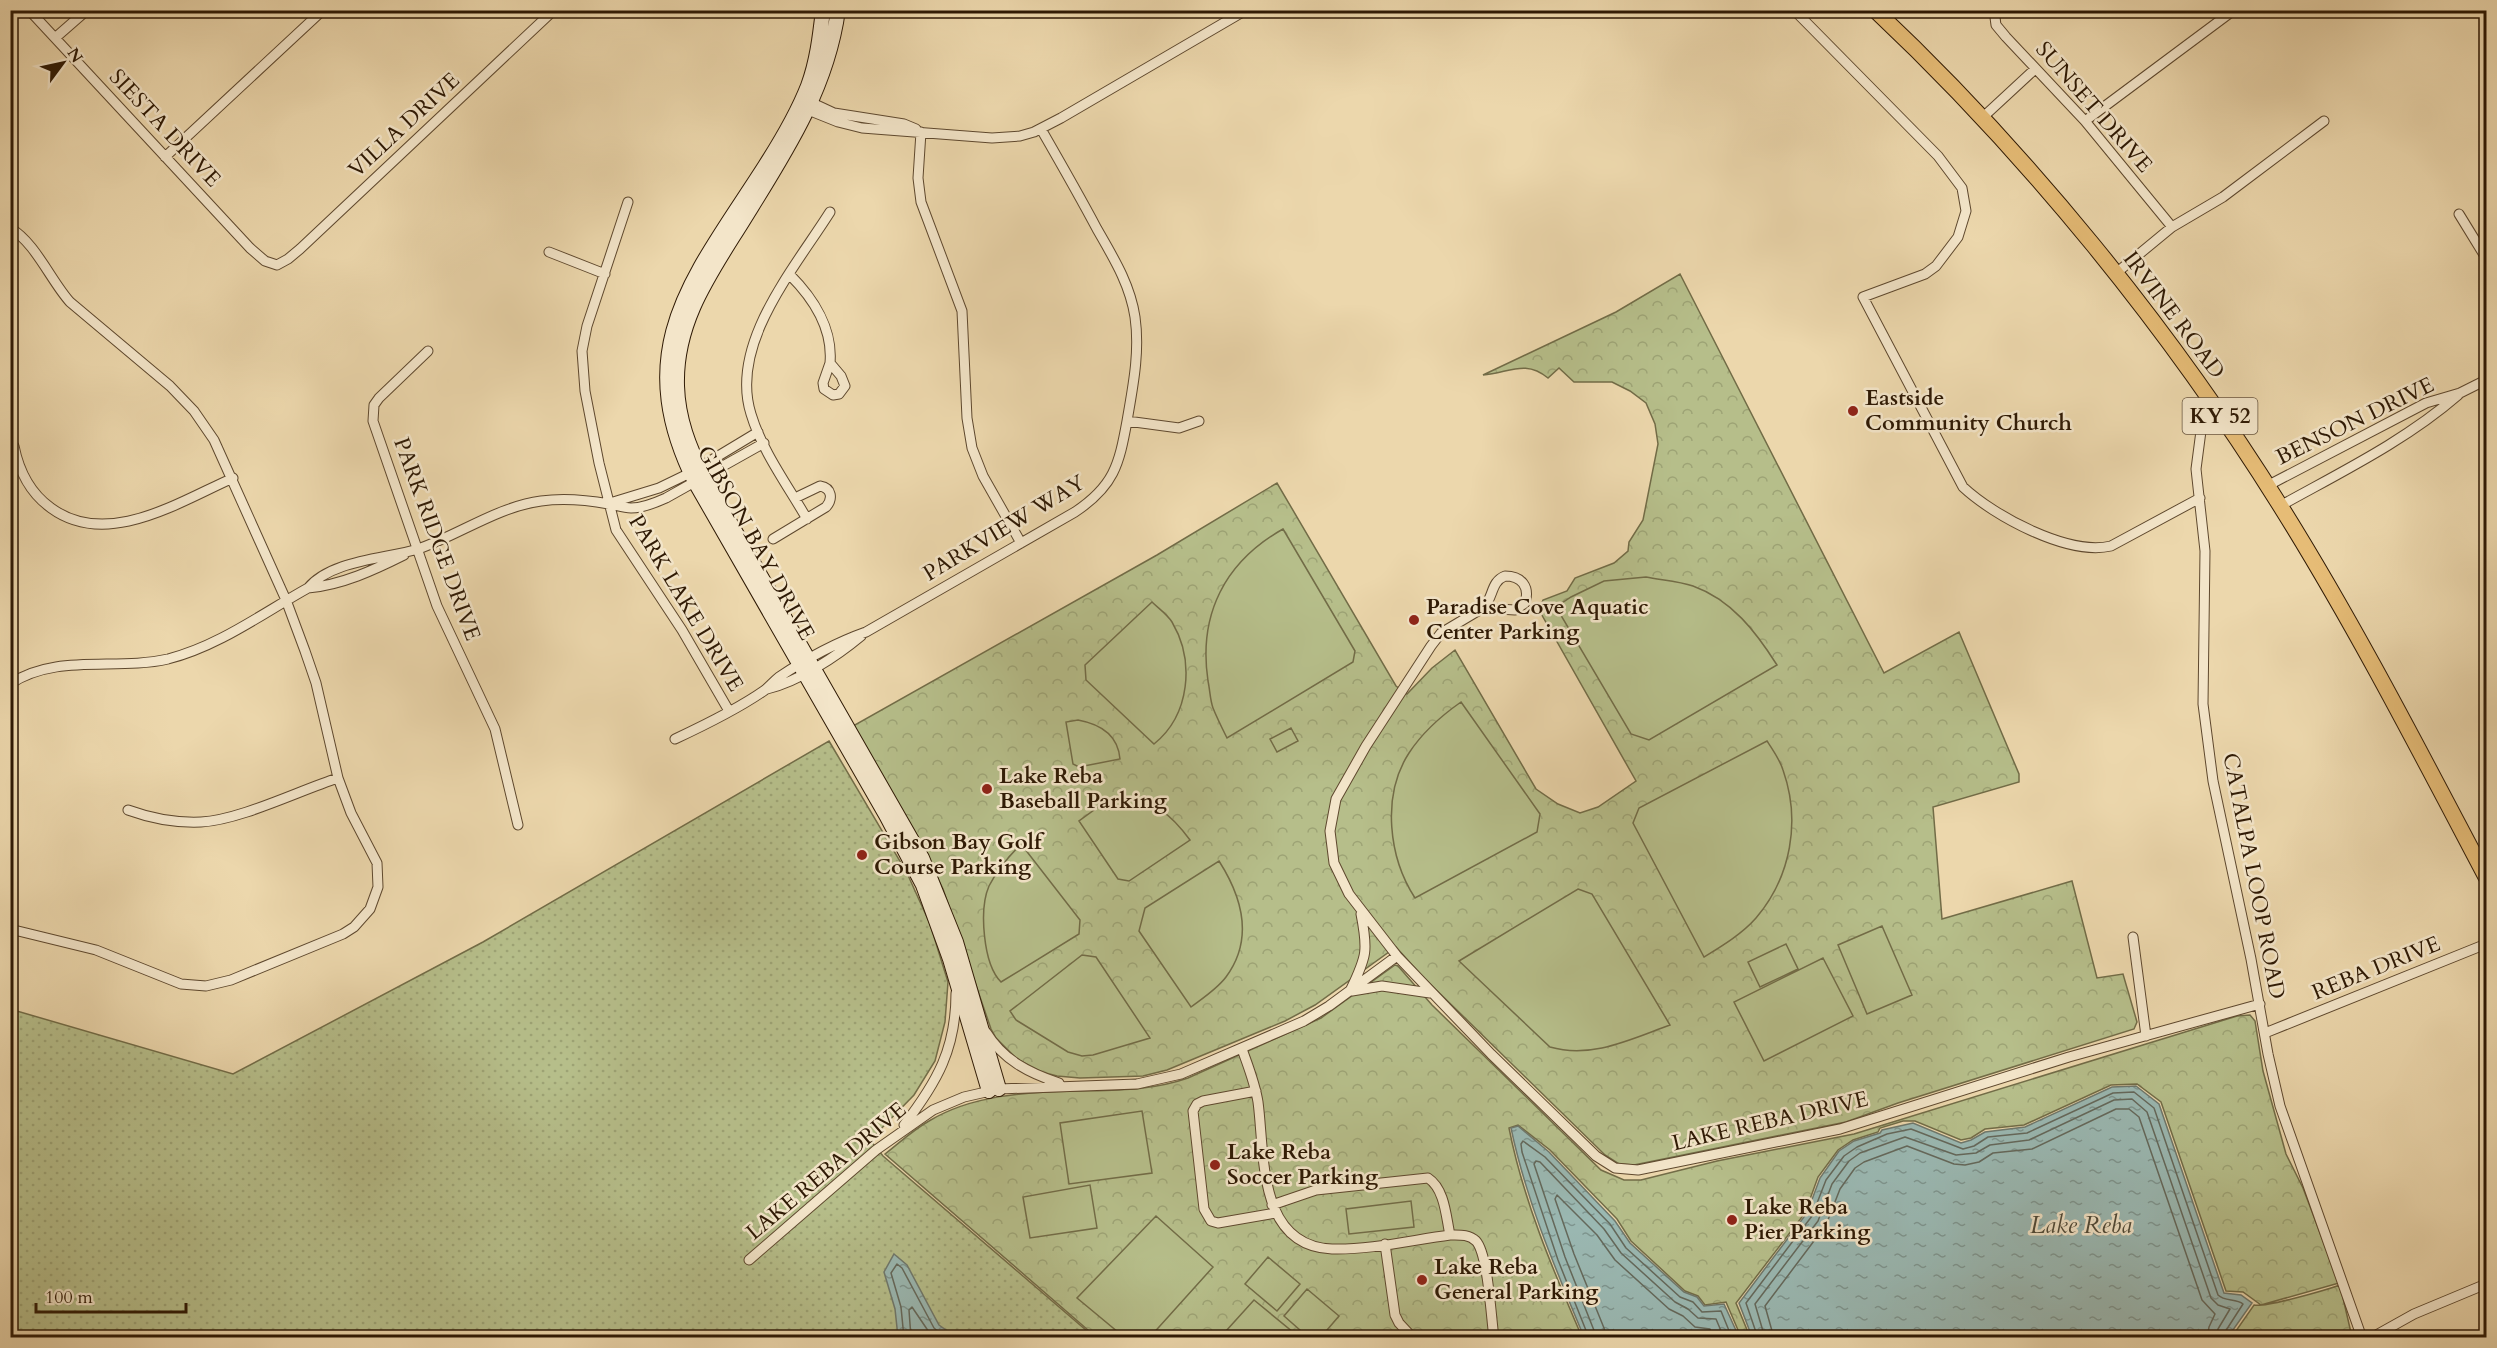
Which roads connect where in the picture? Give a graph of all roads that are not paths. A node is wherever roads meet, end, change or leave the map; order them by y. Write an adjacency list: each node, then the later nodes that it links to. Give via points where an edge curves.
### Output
1 (29, 10): 12 (street, SIESTA DRIVE)
2 (87, 10): 12 (street)
3 (322, 10): 20 (street)
4 (554, 10): 28 (street, VILLA DRIVE, via 300,249)
5 (822, 10): 14 (street, GIBSON BAY DRIVE)
6 (838, 10): 14 (street, GIBSON BAY DRIVE, via 830,51)
7 (1246, 10): 18 (street)
8 (1794, 10): 46 (street, via 1938,156 1962,188 1966,211 1958,237 1936,266 1925,274 1863,297 1963,487 1976,499 2027,528 2057,541 2097,549 2111,546)
9 (1875, 10): 15 (main road, IRVINE ROAD / KY 52)
10 (1994, 10): 13 (street, SUNSET DRIVE, via 1996,25)
11 (2234, 10): 16 (street)
12 (55, 38): 20 (street, SIESTA DRIVE)
13 (2035, 69): 15 (street); 16 (street, SUNSET DRIVE)
14 (806, 104): 19 (street, via 850,126); 42 (street, GIBSON BAY DRIVE, via 696,276 674,326 666,394 673,428)
15 (1981, 118): 30 (main road, IRVINE ROAD / KY 52)
16 (2085, 122): 24 (street, SUNSET DRIVE)
17 (2324, 122): 24 (street, via 2223,198)
18 (1041, 129): 19 (street, via 1006,138); 37 (street, PARKVIEW WAY, via 1115,262 1132,303 1137,353)
19 (921, 132): 51 (street, via 921,202 962,311 972,448 983,476)
20 (165, 156): 28 (street, SIESTA DRIVE, via 257,256)
21 (628, 202): 29 (street, PARK LAKE DRIVE)
22 (830, 213): 31 (street)
23 (2458, 214): 27 (street)
24 (2172, 227): 30 (street)
25 (10, 228): 43 (street, via 26,241 70,302 194,411)
26 (549, 252): 29 (street)
27 (2487, 258)
28 (276, 265)
29 (605, 274): 47 (street, PARK LAKE DRIVE, via 585,332 582,364)
30 (2115, 274): 36 (main road, IRVINE ROAD / KY 52)
31 (790, 275): 33 (street, via 823,321); 39 (street, via 760,324 747,363 748,402)
32 (428, 351): 52 (street, PARK RIDGE DRIVE, via 379,398 372,413)
33 (830, 363)
34 (2487, 380): 35 (street, BENSON DRIVE)
35 (2460, 393): 44 (street, BENSON DRIVE, via 2426,403); 48 (street, BENSON DRIVE, via 2400,438)
36 (2219, 414): 44 (main road, IRVINE ROAD / KY 52); 46 (street, CATALPA LOOP ROAD, via 2199,438 2196,469)
37 (1127, 421): 38 (street, via 1179,428); 51 (street, PARKVIEW WAY, via 1118,465 1105,488 1082,508)
38 (1199, 421)
39 (758, 432): 40 (street); 42 (street)
40 (764, 443): 42 (street); 45 (street)
41 (14, 446): 43 (street, via 22,472 39,497 66,517 88,524 112,525 138,519)
42 (697, 475): 47 (street); 58 (street, GIBSON BAY DRIVE)
43 (233, 478): 56 (street)
44 (2267, 486): 48 (main road, IRVINE ROAD / KY 52)
45 (795, 498): 49 (street); 49 (street, via 816,487 825,487 830,493 829,503)
46 (2200, 498): 75 (street, CATALPA LOOP ROAD, via 2205,551 2204,704 2208,750)
47 (608, 504): 52 (street, via 567,500 529,503); 60 (street, PARK LAKE DRIVE, via 621,539 682,630)
48 (2280, 506): 65 (main road, IRVINE ROAD / KY 52, via 2344,612)
49 (807, 519): 50 (street)
50 (773, 539)
51 (1021, 543): 58 (street, PARKVIEW WAY, via 866,632 841,652)
52 (417, 549): 53 (street); 54 (street); 64 (street, PARK RIDGE DRIVE, via 437,606 495,729)
53 (350, 566): 54 (street); 55 (street, via 321,576)
54 (354, 577): 55 (street)
55 (308, 588): 56 (street)
56 (286, 600): 59 (street, via 225,636 182,655 139,663 44,668); 62 (street, via 316,683)
57 (1483, 608): 57 (street, via 1499,579 1512,576 1524,583 1527,596 1521,608); 67 (street, LAKE REBA DRIVE, via 1441,633 1366,746 1336,800 1330,831 1332,852 1343,884)
58 (806, 666): 60 (street, PARKVIEW WAY, via 776,679 767,689); 66 (street, GIBSON BAY DRIVE)
59 (10, 684)
60 (729, 711): 61 (street, PARKVIEW WAY)
61 (675, 739)
62 (338, 778): 63 (street, via 213,821 182,821); 68 (street, via 379,875 370,909 343,934 231,980 193,986 96,950)
63 (128, 810)
64 (518, 825)
65 (2487, 877)
66 (928, 883): 72 (street, GIBSON BAY DRIVE); 76 (street, GIBSON BAY DRIVE, via 956,942)
67 (1361, 912): 71 (street, LAKE REBA DRIVE); 73 (street, via 1367,945 1364,963)
68 (10, 929)
69 (2133, 937): 78 (street)
70 (2487, 944): 77 (street, REBA DRIVE)
71 (1396, 956): 73 (street, LAKE REBA DRIVE); 74 (street, LAKE REBA DRIVE)
72 (957, 979): 81 (street, GIBSON BAY DRIVE); 83 (street, via 955,1021 946,1060 925,1098)
73 (1350, 992): 74 (street, via 1382,986); 79 (street, LAKE REBA DRIVE, via 1304,1021)
74 (1431, 993): 78 (street, LAKE REBA DRIVE, via 1596,1156 1626,1171 1840,1129)
75 (2260, 1004): 77 (street, CATALPA LOOP ROAD); 78 (street, LAKE REBA DRIVE)
76 (981, 1023): 80 (street, via 998,1049 1017,1065); 81 (street, GIBSON BAY DRIVE)
77 (2265, 1033): 91 (street, CATALPA LOOP ROAD, via 2284,1122)
78 (2146, 1035)
79 (1242, 1049): 80 (street, LAKE REBA DRIVE, via 1154,1081); 82 (street)
80 (1066, 1086): 81 (street, LAKE REBA DRIVE)
81 (994, 1090): 83 (street, LAKE REBA DRIVE, via 948,1103)
82 (1256, 1091): 84 (street, via 1267,1184); 84 (street, via 1203,1101 1193,1111 1204,1209 1211,1221 1218,1223)
83 (898, 1132): 87 (street, LAKE REBA DRIVE)
84 (1274, 1209): 85 (street, via 1316,1190 1428,1178 1438,1189); 86 (street, via 1292,1233 1318,1246)
85 (1450, 1235): 86 (street); 90 (street, via 1470,1237 1484,1256)
86 (1385, 1244): 89 (street, via 1395,1315)
87 (749, 1260)
88 (2487, 1284): 92 (street, via 2414,1314)
89 (1413, 1338)
90 (1494, 1338)
91 (2362, 1338)
92 (2371, 1338)

